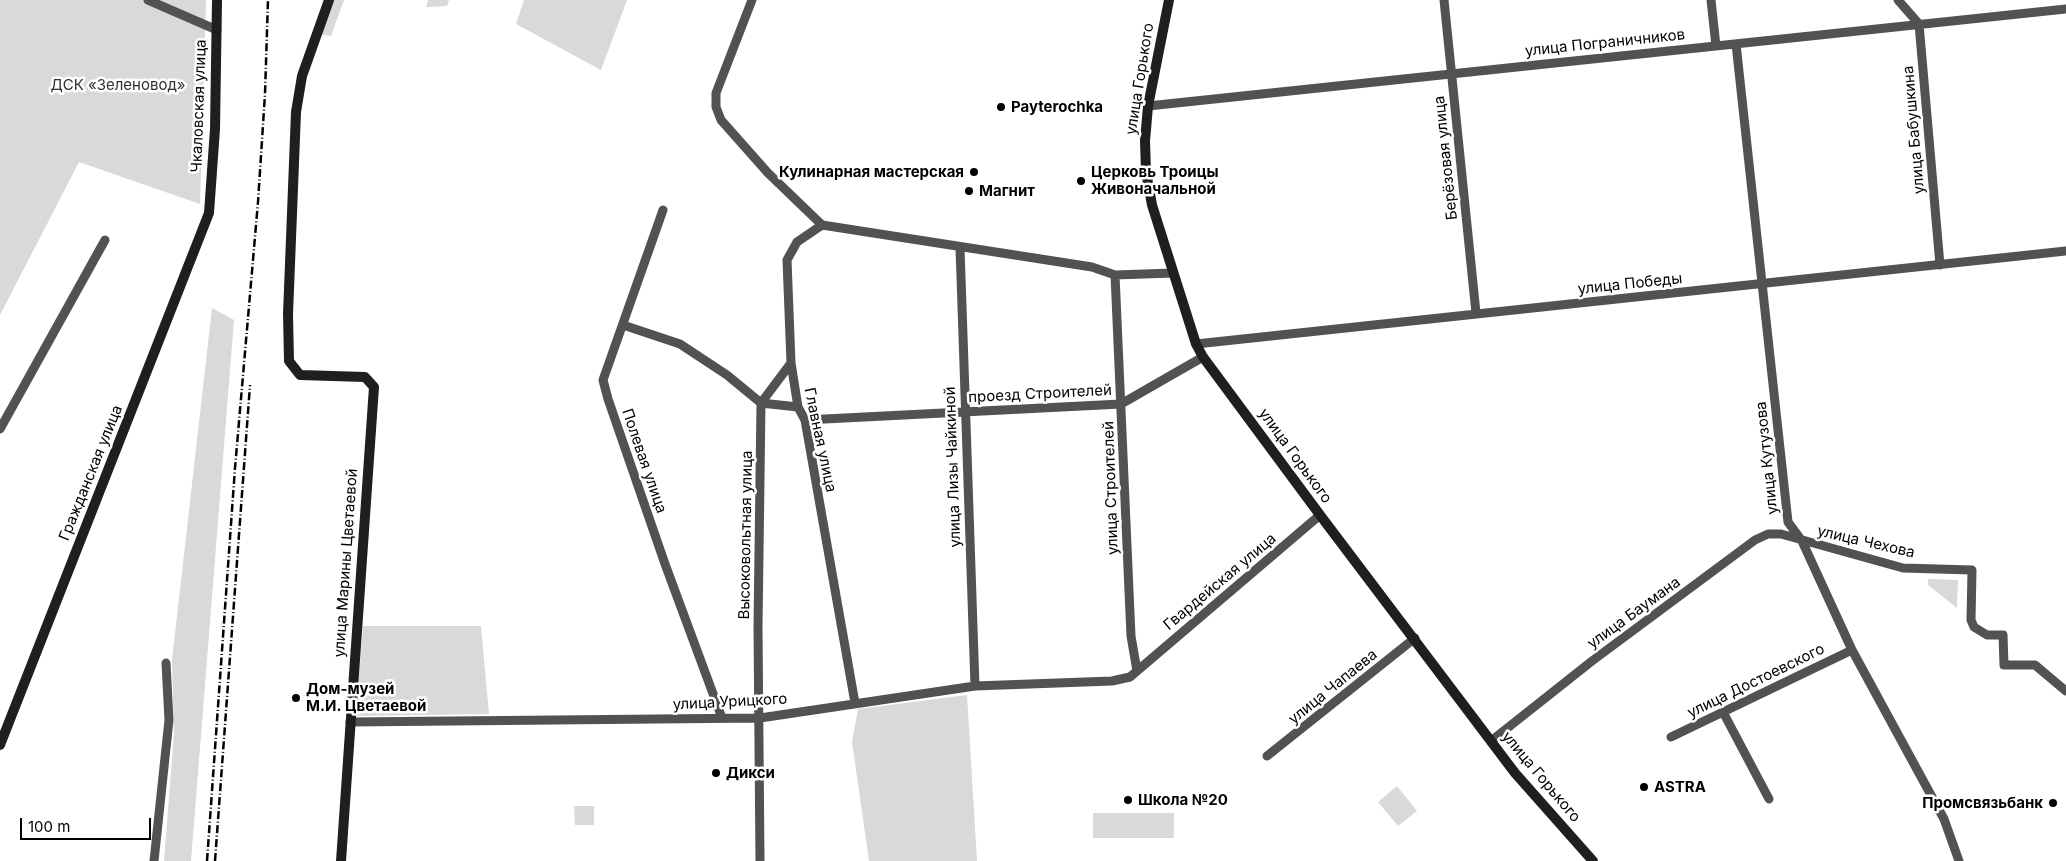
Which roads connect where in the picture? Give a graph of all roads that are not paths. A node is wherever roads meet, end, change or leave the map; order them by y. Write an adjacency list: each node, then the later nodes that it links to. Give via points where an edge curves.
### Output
1 (148, 0): 11 (street)
2 (217, 0): 11 (street, Чкаловская улица)
3 (329, 0): 49 (street, улица Марины Цветаевой, via 302,76 296,112 289,361 300,375 365,377 374,387)
4 (752, 0): 18 (street, via 716,94 716,107 721,120 768,173)
5 (1169, 0): 15 (street, улица Горького)
6 (1444, 0): 14 (street, Берёзовая улица)
7 (1711, 0): 13 (street)
8 (1898, 0): 10 (street)
9 (2066, 9): 10 (street, улица Пограничников)
10 (1919, 24): 12 (street, улица Пограничников); 22 (street, улица Бабушкина)
11 (217, 30): 17 (street, Чкаловская улица)
12 (1736, 44): 13 (street, улица Пограничников); 25 (street, улица Кутузова)
13 (1716, 46): 14 (street, улица Пограничников)
14 (1450, 73): 15 (street, улица Пограничников); 26 (street, Берёзовая улица)
15 (1148, 106): 23 (street, улица Горького, via 1144,141 1146,172 1152,205)
16 (663, 210): 27 (street, Полевая улица)
17 (209, 213): 52 (street, Гражданская улица)
18 (822, 225): 20 (street); 30 (street, Главная улица, via 796,242 787,260)
19 (105, 240): 36 (street)
20 (960, 248): 24 (street, via 1092,267); 34 (street, улица Лизы Чайкиной)
21 (2066, 251): 22 (street, улица Победы)
22 (1940, 265): 25 (street, улица Победы)
23 (1173, 273): 24 (street); 28 (street, улица Горького)
24 (1115, 274): 32 (street, улица Строителей)
25 (1762, 284): 26 (street, улица Победы); 38 (street, улица Кутузова, via 1788,522)
26 (1476, 313): 28 (street, улица Победы)
27 (623, 325): 31 (street, via 680,344 727,375); 47 (street, Полевая улица, via 603,380 608,400)
28 (1196, 344): 29 (street, улица Горького)
29 (1203, 357): 32 (street, проезд Строителей); 37 (street, улица Горького)
30 (791, 363): 31 (street); 33 (street, Главная улица)
31 (761, 403): 33 (street); 48 (street, Высоковольтная улица)
32 (1121, 404): 34 (street, проезд Строителей); 42 (street, улица Строителей, via 1131,636)
33 (798, 407): 35 (street, Главная улица)
34 (964, 412): 35 (street, проезд Строителей); 43 (street, улица Лизы Чайкиной)
35 (805, 420): 45 (street, Главная улица)
36 (0, 429)
37 (1320, 515): 39 (street, улица Горького); 42 (street, Гвардейская улица)
38 (1802, 541): 40 (street, улица Кутузова); 44 (street, улица Чехова, via 1903,568 1972,570 1971,620 1974,627 1987,635 2003,635 2004,665 2035,665); 51 (street, улица Баумана, via 1781,534 1768,534 1755,540)
39 (1415, 638): 51 (street, улица Горького); 53 (street, улица Чапаева)
40 (1852, 650): 46 (street, улица Достоевского); 59 (street, улица Кутузова, via 1944,819)
41 (166, 663): 55 (street, via 170,720)
42 (1137, 671): 43 (street, улица Урицкого, via 1112,681)
43 (975, 686): 45 (street, улица Урицкого)
44 (2066, 691)
45 (855, 703): 48 (street, улица Урицкого)
46 (1723, 712): 50 (street, улица Достоевского); 54 (street)
47 (722, 718): 48 (street, улица Урицкого); 49 (street, улица Урицкого)
48 (760, 718): 57 (street)
49 (350, 722): 56 (street, улица Марины Цветаевой)
50 (1671, 737)
51 (1491, 741): 58 (street, улица Горького)
52 (0, 745)
53 (1267, 756)
54 (1769, 799)
55 (154, 861)
56 (341, 861)
57 (760, 861)
58 (1593, 861)
59 (1959, 861)

